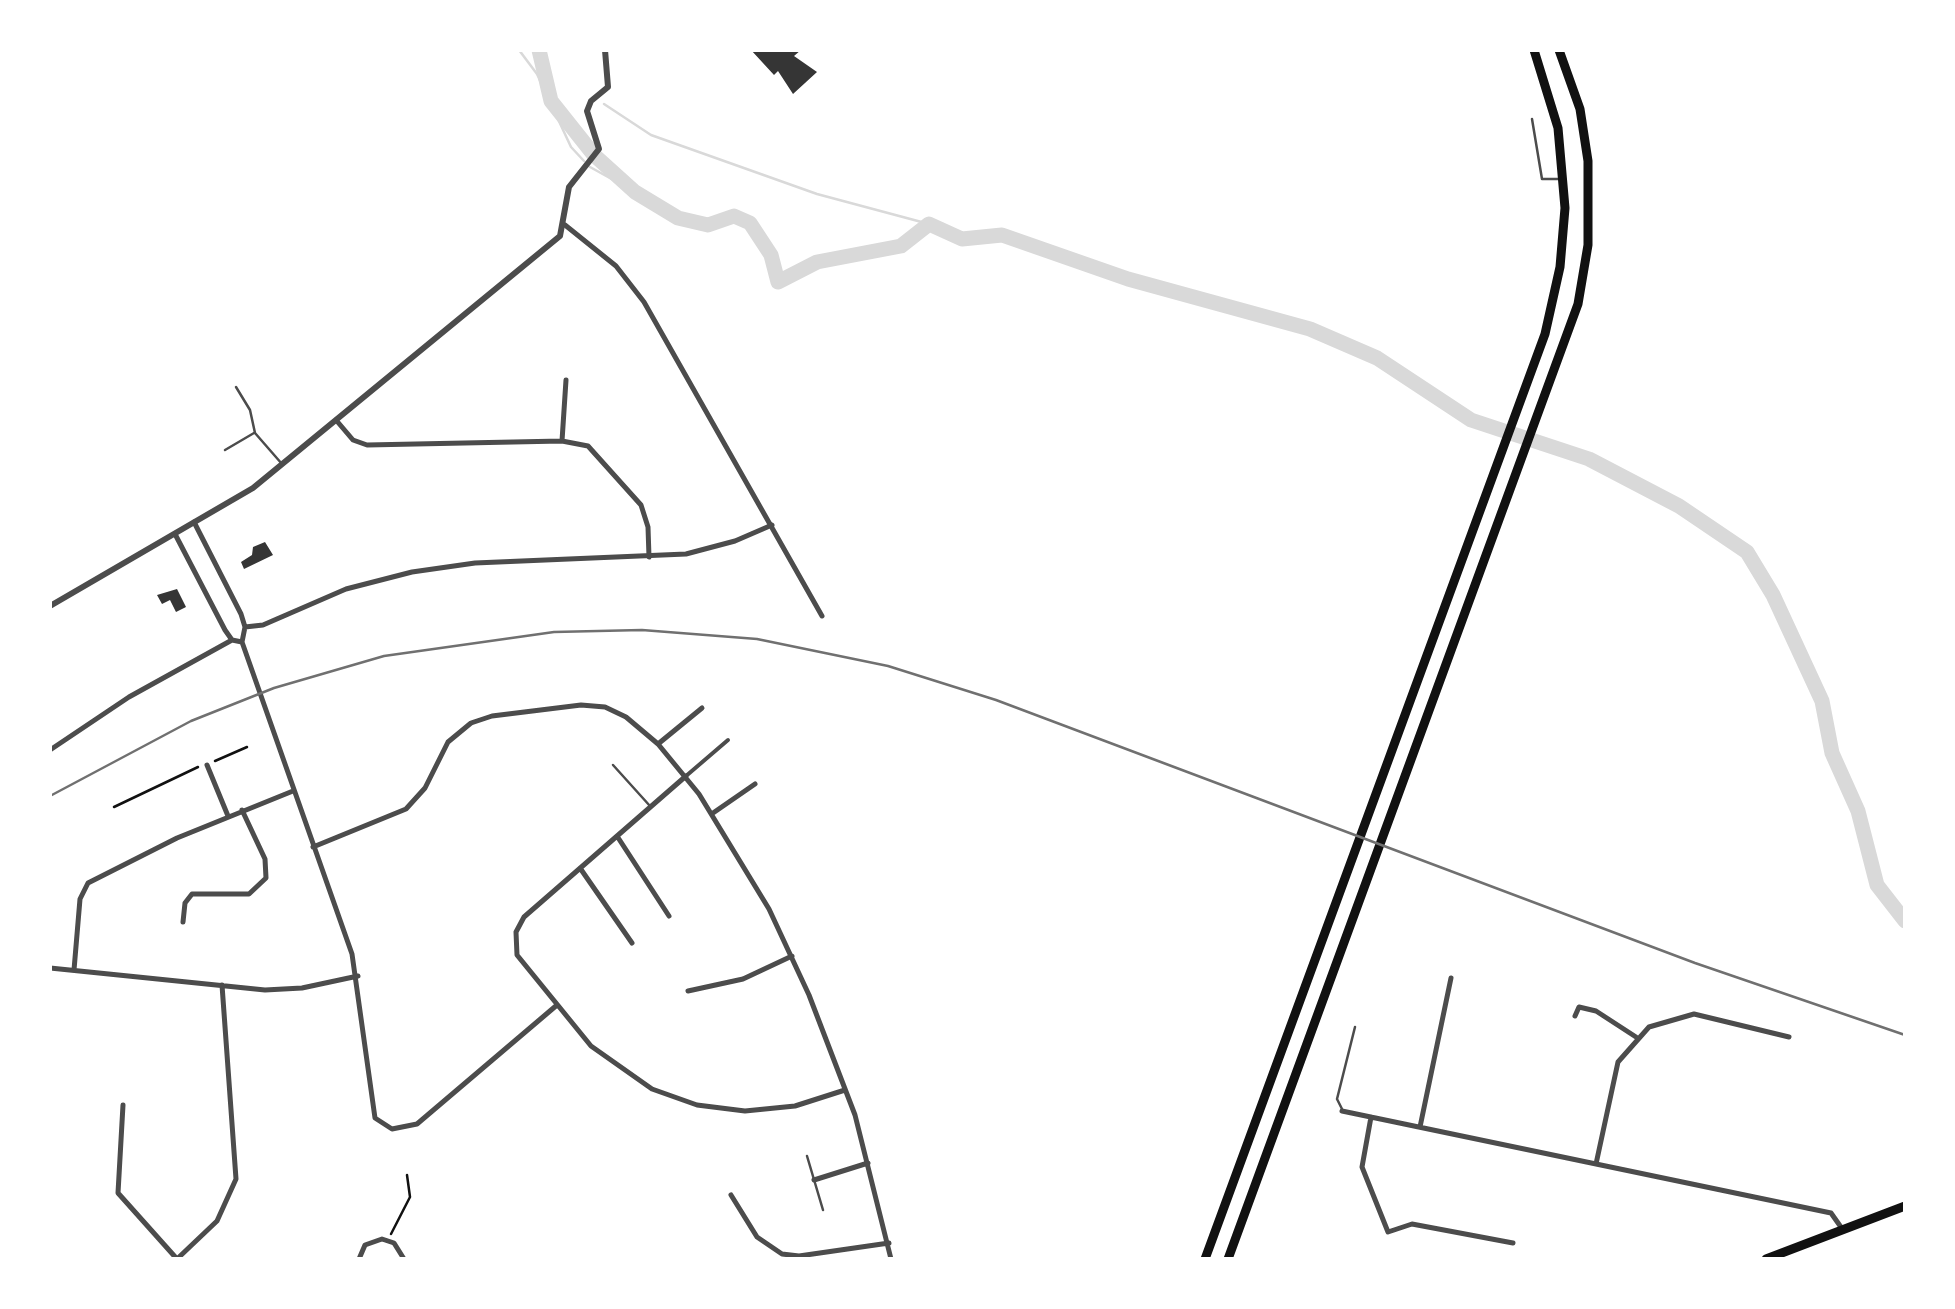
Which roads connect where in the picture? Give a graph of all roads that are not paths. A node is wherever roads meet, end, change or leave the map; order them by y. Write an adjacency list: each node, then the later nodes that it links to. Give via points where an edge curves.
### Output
1 (605, 50): 6 (street, via 608,84 588,106 597,151 569,188)
2 (1534, 50): 5 (main road, via 1552,101)
3 (1559, 50): 76 (main road, via 1583,128 1589,231 1578,304)
4 (1532, 118): 5 (lane, via 1542,179)
5 (1564, 178): 75 (main road, via 1565,232 1554,299)
6 (565, 225): 9 (street, via 560,236); 15 (street, via 616,266 644,302)
7 (566, 380): 11 (street)
8 (236, 387): 10 (lane)
9 (336, 420): 11 (street, via 367,445); 13 (street)
10 (255, 433): 12 (lane); 13 (lane)
11 (562, 440): 17 (street, via 596,452 641,505)
12 (225, 450)
13 (282, 465): 14 (street)
14 (194, 522): 16 (street); 20 (street)
15 (772, 525): 17 (street, via 710,549); 19 (street)
16 (174, 534): 18 (street); 21 (street)
17 (649, 557): 20 (street, via 412,572)
18 (50, 606)
19 (822, 616)
20 (245, 627): 22 (street)
21 (232, 640): 22 (street); 26 (street)
22 (242, 642): 31 (street)
23 (702, 708): 25 (street)
24 (728, 740): 29 (street)
25 (658, 744): 29 (street); 37 (street, via 605,707 492,716 454,734 419,795 400,814)
26 (50, 750)
27 (206, 765): 35 (street)
28 (613, 766): 32 (lane)
29 (686, 776): 32 (street); 34 (street)
30 (755, 784): 34 (street)
31 (294, 791): 33 (street); 37 (street)
32 (651, 807): 36 (street)
33 (242, 810): 35 (street); 40 (street, via 265,859 266,878 249,894 192,894)
34 (713, 814): 42 (street)
35 (228, 816): 44 (street, via 88,883 80,899)
36 (617, 836): 38 (street); 39 (street)
37 (313, 846): 45 (street)
38 (580, 868): 41 (street); 50 (street, via 524,917 514,940 521,963)
39 (670, 916)
40 (183, 922)
41 (632, 943)
42 (792, 956): 48 (street, via 743,979); 56 (street)
43 (50, 968): 44 (street)
44 (74, 970): 47 (street)
45 (358, 976): 47 (street, via 302,988); 50 (street, via 375,1118 392,1129 417,1124)
46 (1451, 978): 60 (street)
47 (222, 985): 71 (street, via 236,1179 224,1212)
48 (688, 992)
49 (1574, 999): 51 (street)
50 (557, 1005): 56 (street, via 619,1069 686,1102 767,1110)
51 (1578, 1007): 52 (street); 54 (street)
52 (1575, 1016)
53 (1355, 1027): 58 (lane, via 1337,1098)
54 (1636, 1037): 55 (street, via 1659,1022 1694,1014); 63 (street, via 1613,1076)
55 (1788, 1038)
56 (845, 1090): 62 (street)
57 (123, 1104): 71 (street, via 118,1193)
58 (1342, 1110): 59 (street)
59 (1371, 1117): 60 (street); 70 (street, via 1362,1167 1388,1232 1412,1224)
60 (1420, 1127): 63 (street)
61 (807, 1156): 64 (lane)
62 (869, 1163): 64 (street); 69 (street)
63 (1596, 1164): 68 (street, via 1831,1213)
64 (814, 1180): 67 (lane)
65 (730, 1196): 69 (street, via 757,1237 782,1254)
66 (1905, 1206): 68 (main road)
67 (823, 1210)
68 (1842, 1230): 77 (main road)
69 (888, 1243): 74 (street)
70 (1513, 1243)
71 (177, 1259)
72 (358, 1259): 73 (street, via 365,1245 388,1240)
73 (404, 1259)
74 (891, 1259)
75 (1204, 1259)
76 (1228, 1259)
77 (1766, 1259)

